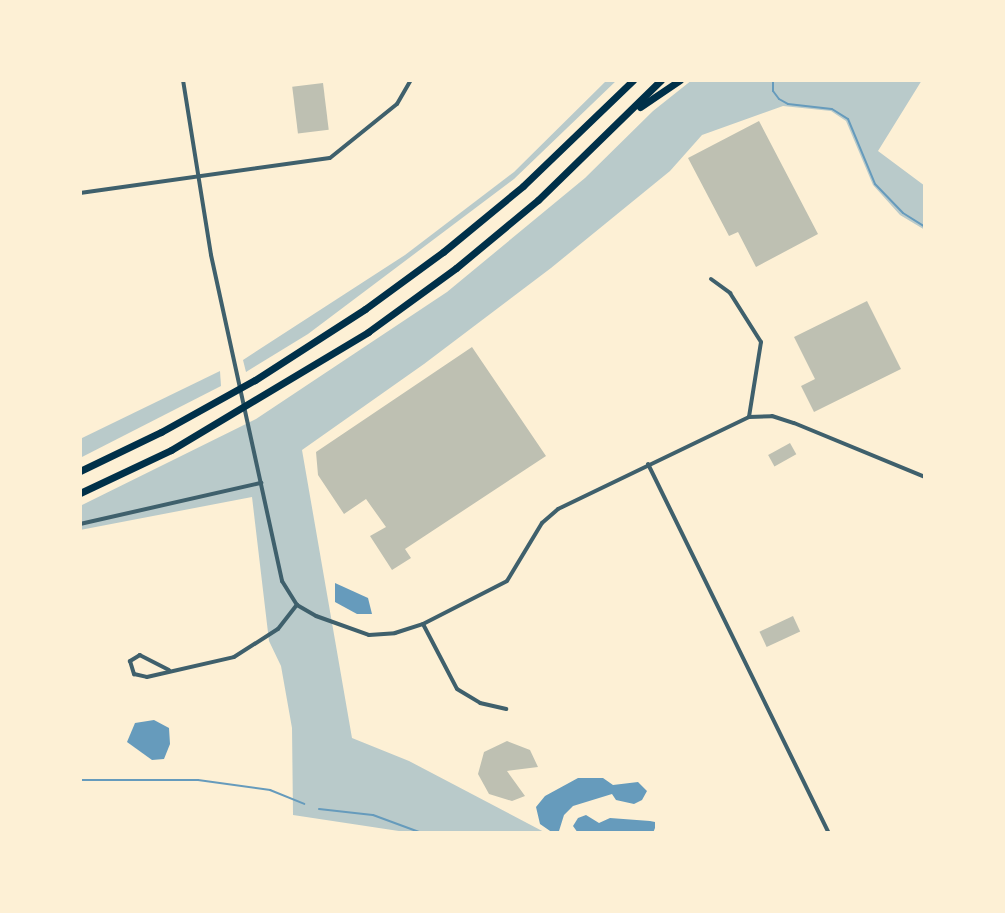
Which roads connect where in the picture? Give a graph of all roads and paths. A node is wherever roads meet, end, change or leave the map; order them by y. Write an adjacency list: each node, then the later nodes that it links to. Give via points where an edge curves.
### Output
1 (183, 80): 7 (street)
2 (411, 80): 7 (street, via 397,104 330,158)
3 (633, 80): 12 (highway, via 523,186 365,309 255,380)
4 (661, 80): 6 (highway)
5 (680, 80): 6 (highway)
6 (628, 114): 15 (highway, via 538,200 368,332 171,450)
7 (197, 178): 8 (street); 14 (street)
8 (80, 193)
9 (711, 279): 10 (street, via 730,293 761,342)
10 (749, 417): 11 (street); 13 (street, via 772,416 794,423)
11 (648, 464): 18 (street, via 558,509 542,523 507,581); 21 (street)
12 (80, 471)
13 (925, 477)
14 (261, 483): 16 (street); 17 (street, via 282,581)
15 (80, 493)
16 (80, 524)
17 (297, 605): 18 (street, via 369,635); 19 (street, via 278,629 251,649)
18 (423, 624): 20 (street, via 457,689 480,703)
19 (169, 670): 19 (street, via 140,655 130,661 130,669 139,676)
20 (506, 709)
21 (829, 833)

